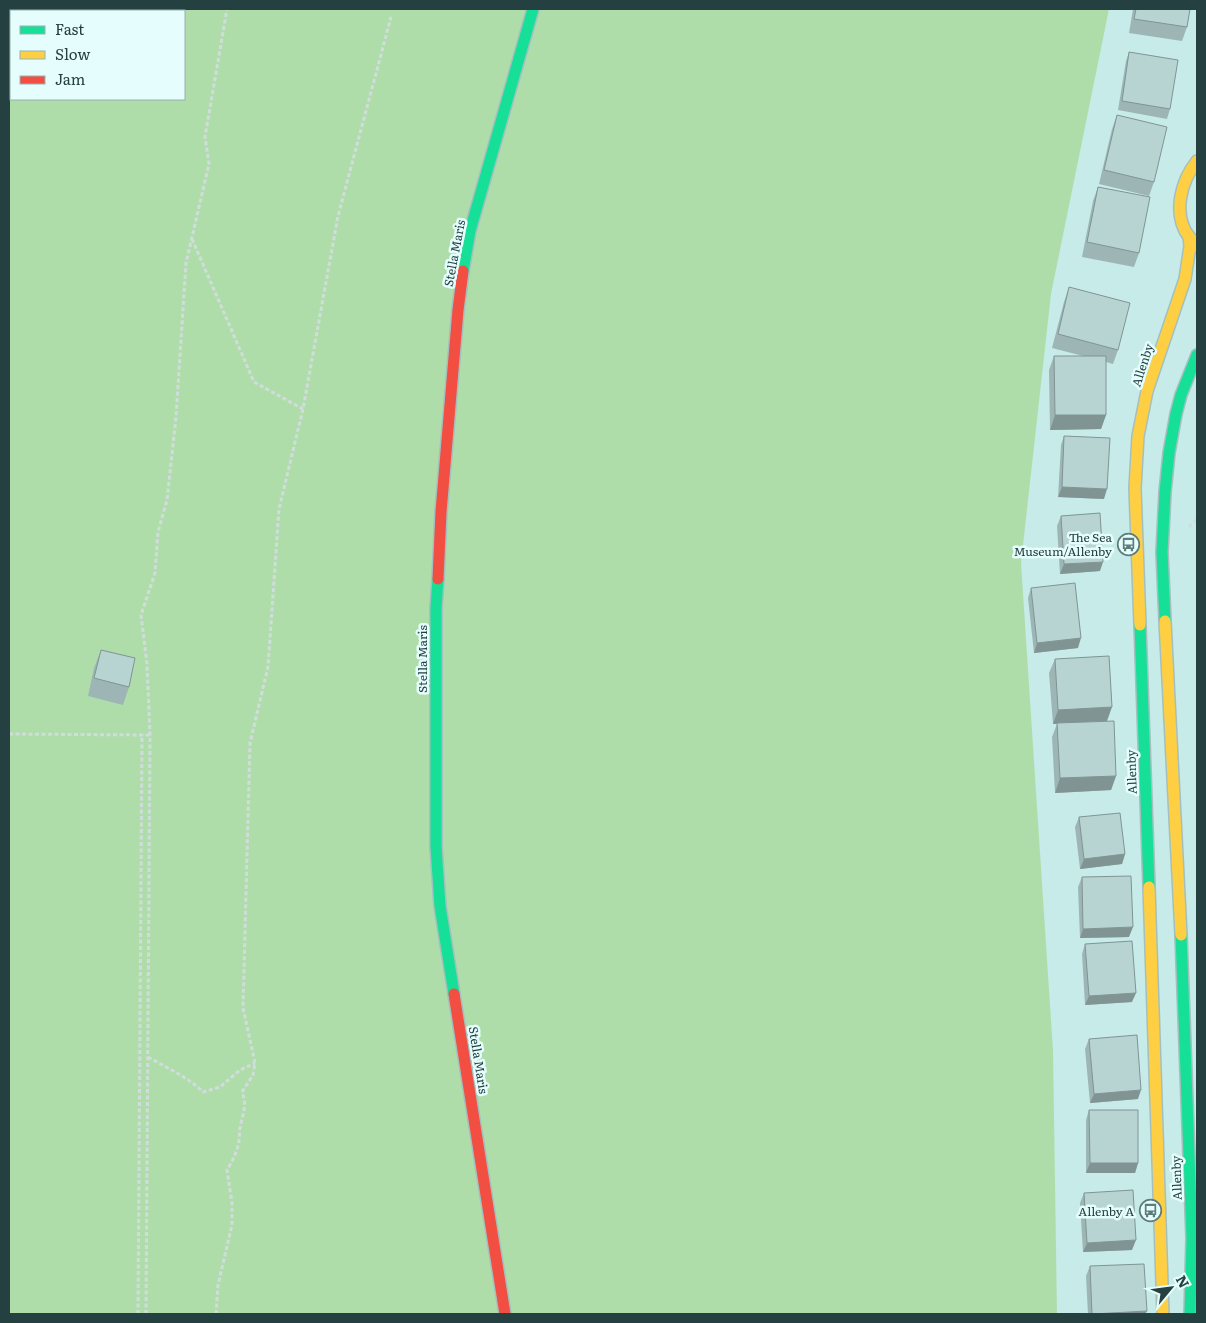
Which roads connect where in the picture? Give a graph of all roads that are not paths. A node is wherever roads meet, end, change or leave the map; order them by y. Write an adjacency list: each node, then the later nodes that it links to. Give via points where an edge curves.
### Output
1 (533, 9): 6 (street, Stella Maris, via 464,264 442,502 436,608 436,847 440,906)
2 (1197, 161): 3 (street, via 1183,183 1180,201 1182,220)
3 (1189, 236): 4 (street); 7 (street, Allenby, via 1186,279 1147,391 1138,436 1135,488)
4 (1197, 246)
5 (1197, 355): 8 (street, Allenby, via 1182,394 1168,453 1162,552 1192,1238)
6 (505, 1314)
7 (1163, 1314)
8 (1190, 1314)

